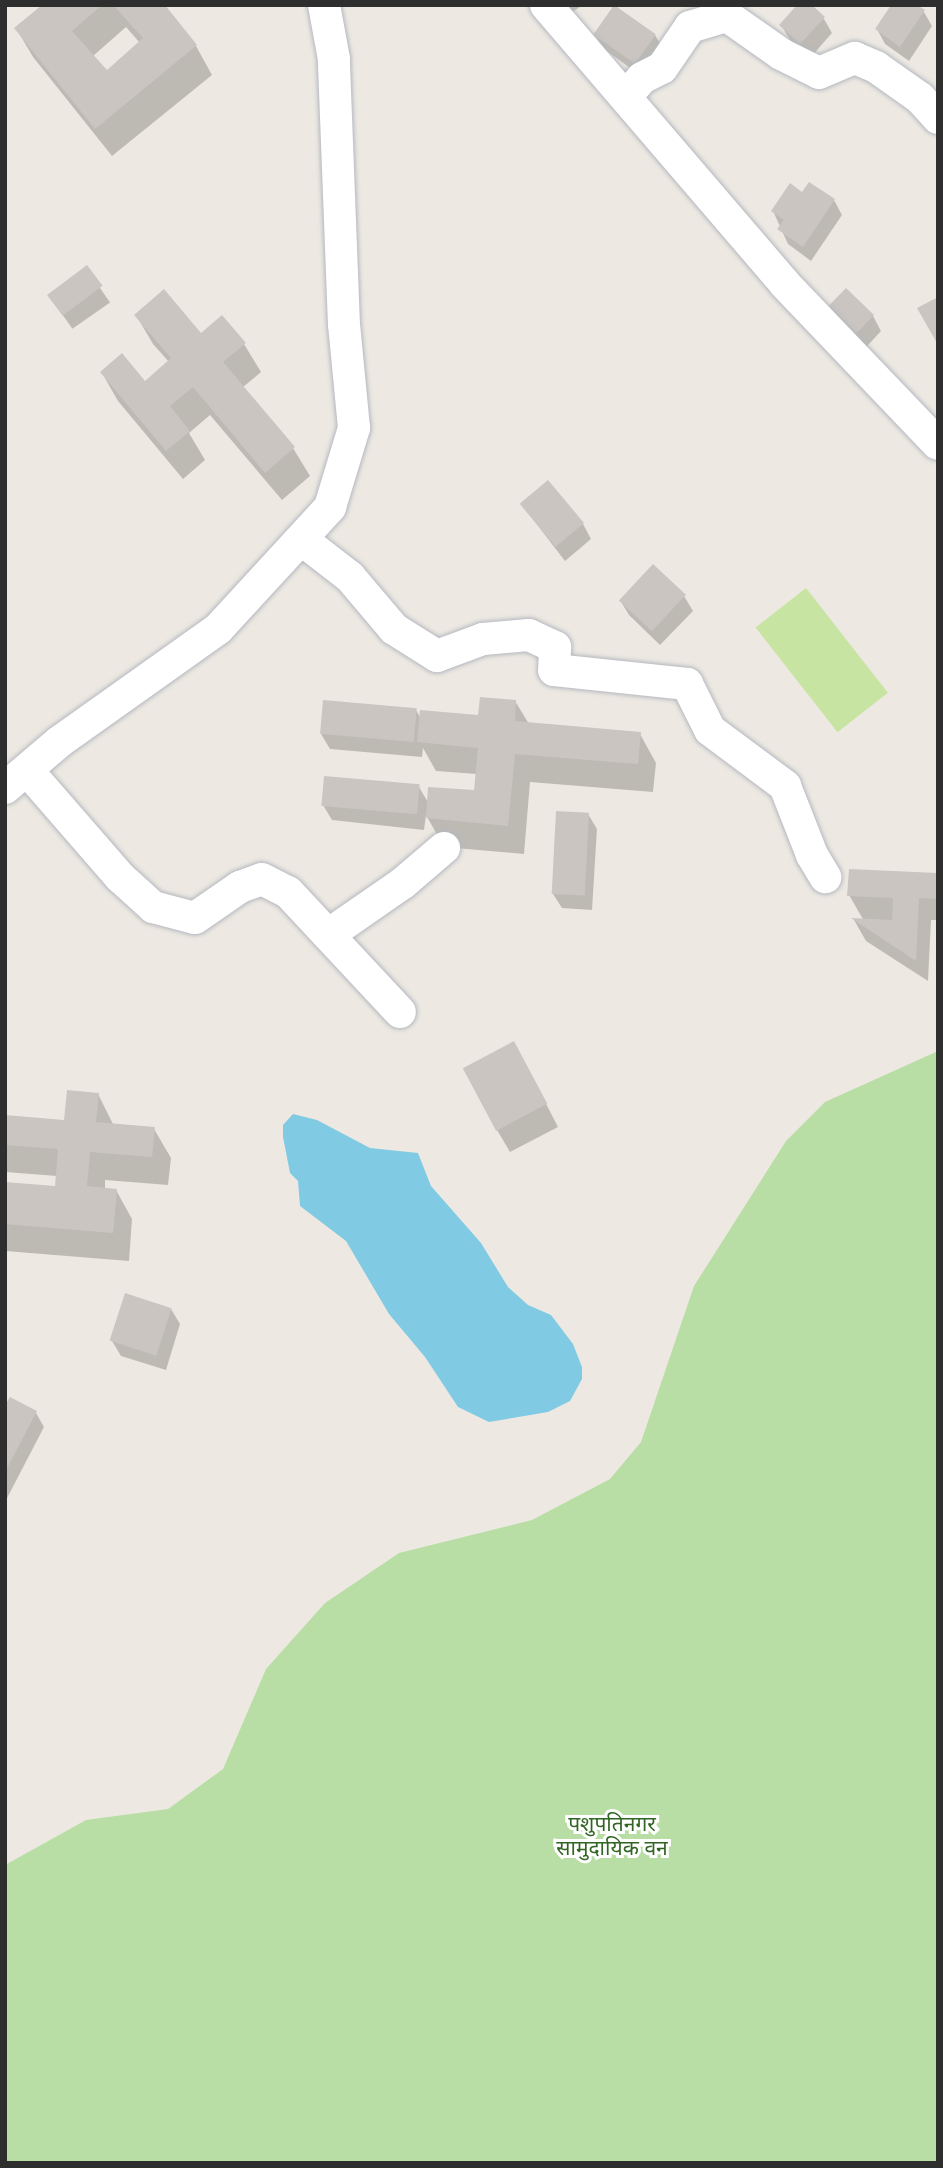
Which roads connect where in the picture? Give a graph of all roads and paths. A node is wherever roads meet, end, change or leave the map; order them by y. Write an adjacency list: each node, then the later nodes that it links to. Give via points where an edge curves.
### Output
1 (324, 5): 6 (street, via 334,59 344,325 354,428 330,507)
2 (546, 5): 3 (street)
3 (626, 96): 4 (street, via 642,78 662,68 690,27 727,16 781,54 819,73 855,58 876,67 920,98); 5 (street, via 785,284)
4 (938, 118)
5 (938, 444)
6 (301, 539): 7 (street, via 218,629); 9 (street, via 350,577 394,629 438,656 483,639 529,635 555,647 554,670 687,684 710,730 785,786)
7 (16, 779): 10 (street, via 153,907 195,918 240,887 262,879 288,892)
8 (444, 848): 10 (street, via 404,883)
9 (825, 877)
10 (328, 934): 11 (street)
11 (400, 1012)

